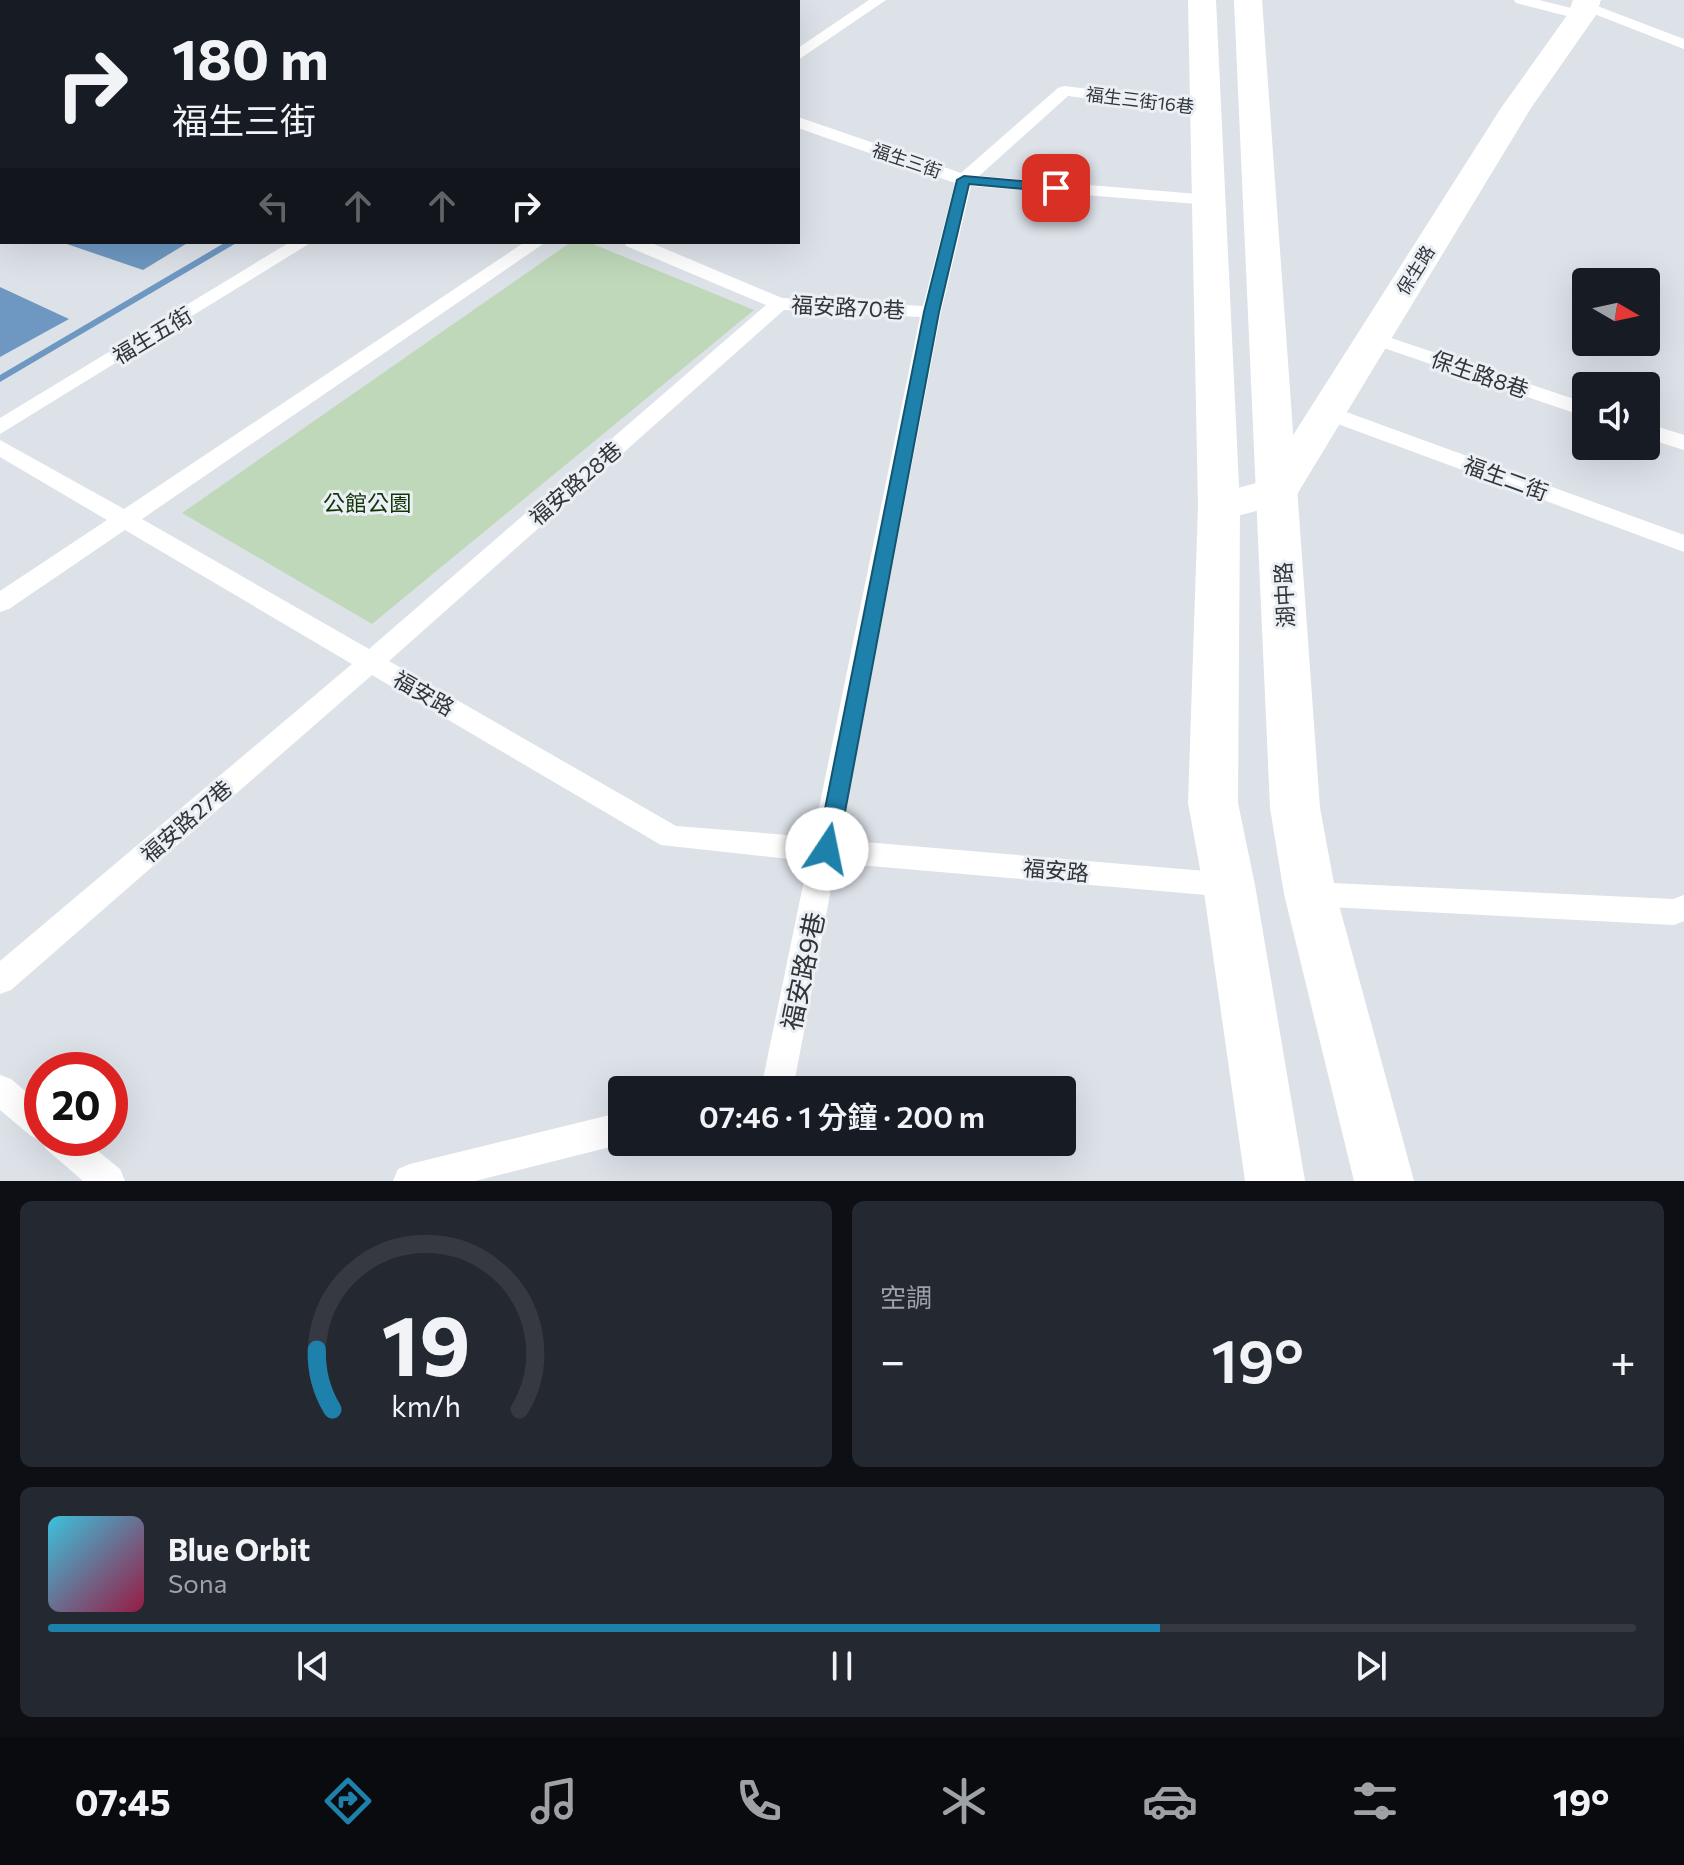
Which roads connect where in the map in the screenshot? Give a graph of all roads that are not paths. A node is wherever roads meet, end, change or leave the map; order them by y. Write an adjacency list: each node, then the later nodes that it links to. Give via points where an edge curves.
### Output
1 (879, 0): 7 (lane)
2 (1202, 0): 8 (street)
3 (1248, 0): 24 (street, 湖中路)
4 (1521, 0): 5 (lane)
5 (1584, 7): 6 (lane); 17 (street, 保生路)
6 (1684, 44)
7 (800, 54)
8 (1206, 108): 10 (lane, 福生三街16巷, via 1064,91); 11 (street)
9 (800, 123): 10 (lane, 福生三街)
10 (964, 180): 11 (lane, 福生三街); 16 (lane, 福安路9巷)
11 (1210, 200): 25 (street)
12 (300, 244): 20 (lane, 福生五街)
13 (534, 244): 26 (lane)
14 (638, 244): 15 (lane, 福安路70巷)
15 (779, 304): 16 (lane, 福安路70巷); 29 (lane, 福安路28巷)
16 (931, 312): 30 (lane, 福安路9巷)
17 (1373, 338): 18 (lane, 保生路8巷); 19 (street, 保生路)
18 (1572, 405)
19 (1327, 412): 24 (street, 保生路); 27 (lane, 福生二街)
20 (0, 427)
21 (1660, 435): 22 (lane)
22 (1684, 443)
23 (0, 447): 26 (lane, 福安路)
24 (1278, 491): 25 (street); 32 (street, 湖中路, via 1295,808)
25 (1219, 507): 31 (street, via 1213,803)
26 (123, 518): 28 (lane); 29 (lane, 福安路)
27 (1684, 544)
28 (0, 603)
29 (371, 662): 30 (lane, 福安路, via 671,837); 34 (lane, 福安路27巷)
30 (827, 849): 31 (lane, 福安路); 35 (lane, 福安路9巷)
31 (1229, 885): 42 (street)
32 (1310, 894): 33 (lane, via 1674,912); 43 (street, 湖中路)
33 (1684, 908)
34 (0, 980)
35 (780, 1076)
36 (0, 1090): 37 (lane)
37 (24, 1110)
38 (608, 1132): 41 (lane)
39 (78, 1156): 40 (lane)
40 (108, 1181)
41 (410, 1181)
42 (1275, 1181)
43 (1384, 1181)

